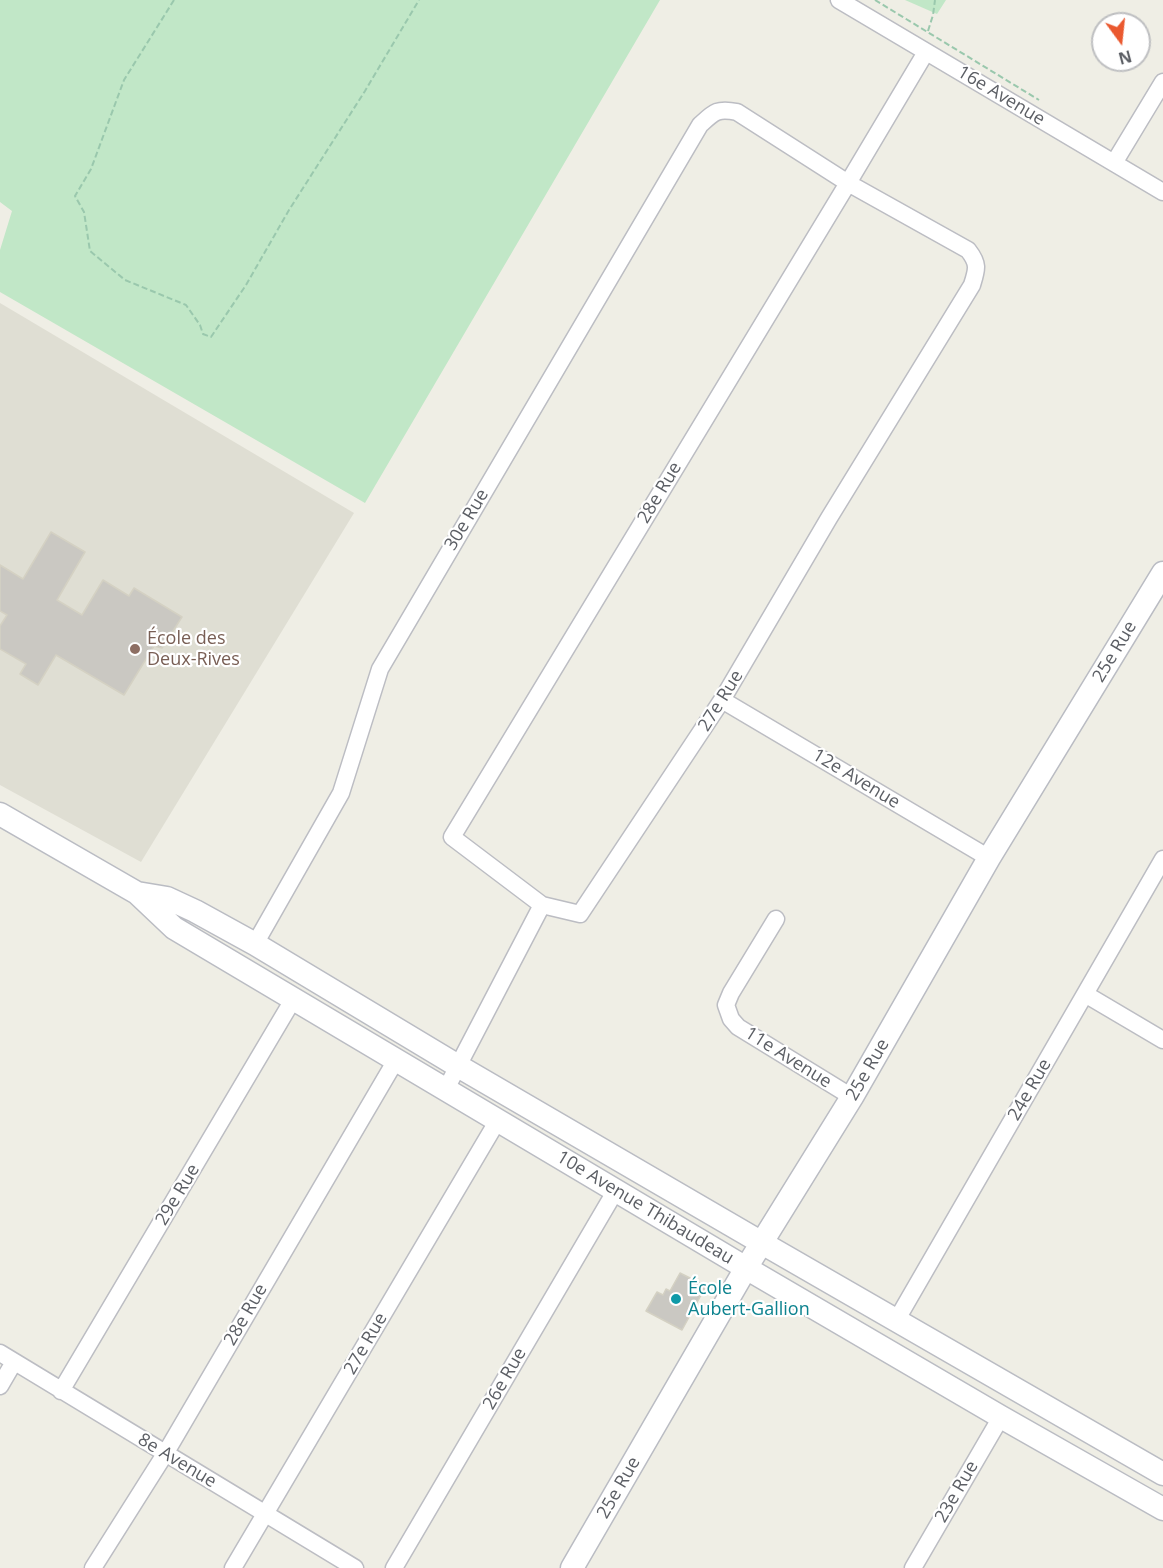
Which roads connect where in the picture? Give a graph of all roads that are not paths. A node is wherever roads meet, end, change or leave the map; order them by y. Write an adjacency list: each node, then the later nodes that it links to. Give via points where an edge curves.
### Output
1 (838, 0): 2 (street, 16e Avenue)
2 (926, 52): 4 (street, 16e Avenue); 5 (street, 28e Rue)
3 (1163, 82): 4 (street)
4 (1114, 163): 6 (street, 16e Avenue)
5 (848, 183): 8 (street, 27e Rue, via 968,250 977,269 972,285); 13 (street, 28e Rue, via 452,837); 15 (street, 30e Rue, via 737,112 713,112 700,125 380,669 341,793)
6 (1163, 192)
7 (1163, 573): 10 (street, 25e Rue)
8 (723, 700): 10 (street, 12e Avenue); 13 (street, 27e Rue, via 580,914)
9 (0, 814): 12 (street, 10e Avenue Thibaudeau)
10 (989, 858): 22 (street, 25e Rue)
11 (1163, 860): 16 (street, 24e Rue)
12 (137, 894): 15 (street, 10e Avenue Thibaudeau, via 167,898); 17 (street, 10e Avenue Thibaudeau, via 174,928)
13 (542, 905): 20 (street)
14 (776, 919): 22 (street, 11e Avenue, via 731,993 726,1005 731,1019)
15 (255, 944): 20 (street, 10e Avenue Thibaudeau)
16 (1085, 994): 18 (street); 27 (street, 24e Rue)
17 (294, 998): 19 (street, 10e Avenue Thibaudeau); 30 (street, 29e Rue)
18 (1163, 1040)
19 (396, 1060): 21 (street, 10e Avenue Thibaudeau); 32 (street, 28e Rue)
20 (459, 1066): 21 (street); 25 (street, 10e Avenue Thibaudeau)
21 (446, 1089): 23 (street, 10e Avenue Thibaudeau)
22 (852, 1097): 25 (street, 25e Rue)
23 (498, 1120): 24 (street, 10e Avenue Thibaudeau); 35 (street, 27e Rue)
24 (616, 1190): 26 (street, 10e Avenue Thibaudeau); 39 (street, 26e Rue)
25 (762, 1244): 26 (street, 25e Rue); 27 (street, 10e Avenue Thibaudeau)
26 (746, 1268): 31 (street, 10e Avenue Thibaudeau); 40 (street, 25e Rue)
27 (896, 1321): 33 (street, 10e Avenue Thibaudeau)
28 (7, 1357): 29 (street); 30 (street, 8e Avenue)
29 (0, 1386)
30 (61, 1391): 32 (street, 8e Avenue)
31 (1001, 1417): 34 (street, 10e Avenue Thibaudeau); 41 (street, 23e Rue)
32 (165, 1454): 35 (street, 8e Avenue); 36 (street, 28e Rue)
33 (1163, 1474)
34 (1163, 1509)
35 (266, 1514): 37 (street, 27e Rue); 38 (street, 8e Avenue)
36 (93, 1568)
37 (233, 1568)
38 (355, 1568)
39 (394, 1568)
40 (572, 1568)
41 (913, 1568)

